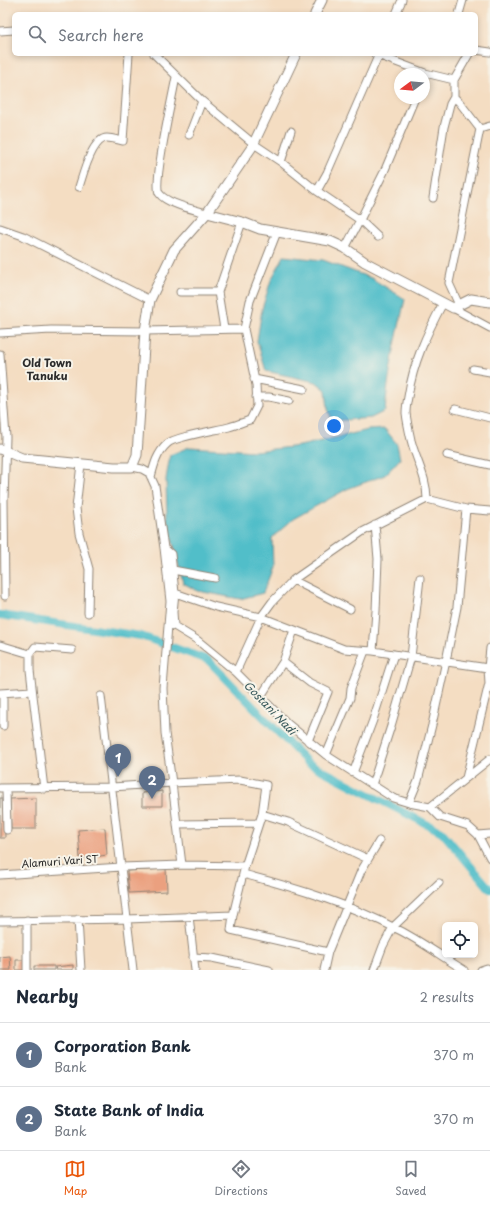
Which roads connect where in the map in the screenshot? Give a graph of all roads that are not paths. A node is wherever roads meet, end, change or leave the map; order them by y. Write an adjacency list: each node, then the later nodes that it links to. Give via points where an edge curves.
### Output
1 (322, 0): 4 (main road)
2 (402, 0): 5 (street)
3 (463, 0): 6 (street)
4 (316, 12)
5 (397, 12)
6 (460, 12)
7 (12, 30): 8 (street)
8 (0, 31)
9 (478, 50): 10 (street)
10 (490, 52)
11 (129, 56): 30 (street, via 123,141 107,138 97,143)
12 (156, 56): 19 (street)
13 (295, 56): 28 (main road)
14 (377, 56): 31 (street)
15 (379, 56): 17 (street)
16 (468, 56): 20 (street)
17 (408, 68)
18 (430, 76): 20 (street)
19 (176, 77): 22 (street); 33 (street, via 159,166 159,193 166,200)
20 (454, 80): 21 (street)
21 (454, 97): 25 (street); 32 (street, via 444,127)
22 (202, 101): 27 (street); 28 (street)
23 (412, 104): 34 (street, via 384,172)
24 (490, 126): 25 (street)
25 (480, 129): 45 (street, via 449,283)
26 (291, 131): 29 (street)
27 (189, 135)
28 (254, 144): 29 (street); 33 (main road)
29 (281, 162): 31 (street)
30 (79, 187)
31 (317, 191): 34 (street)
32 (433, 198)
33 (207, 214): 35 (main road); 42 (main road, via 174,250)
34 (360, 220): 38 (street); 39 (street)
35 (242, 222): 37 (main road); 41 (street)
36 (0, 228): 42 (street, via 23,236)
37 (277, 232): 39 (main road, via 330,241); 46 (street, via 250,301)
38 (378, 237)
39 (344, 248): 44 (main road, via 365,262)
40 (180, 292): 41 (street)
41 (218, 292): 48 (street)
42 (150, 300): 49 (main road)
43 (490, 302): 45 (main road, via 471,299)
44 (444, 303): 45 (main road); 66 (street, via 428,331 414,366 406,412 414,453 427,489)
45 (456, 306): 47 (street)
46 (244, 328): 48 (street); 54 (street)
47 (490, 328)
48 (224, 329): 49 (street)
49 (145, 331): 50 (street, via 52,330); 64 (main road, via 137,455)
50 (0, 333)
51 (0, 354): 60 (street, via 6,437)
52 (473, 369): 53 (street)
53 (490, 372)
54 (254, 379): 55 (street); 56 (street)
55 (304, 389)
56 (256, 397): 57 (street); 65 (street, via 257,406 250,420 168,442 154,464)
57 (289, 401)
58 (455, 409): 59 (street)
59 (490, 418)
60 (3, 450): 62 (main road, via 22,458); 67 (street)
61 (447, 454): 63 (street)
62 (81, 464): 64 (main road); 79 (street, via 76,508 79,533 89,569)
63 (490, 465)
64 (132, 467): 65 (street, via 146,471)
65 (151, 477): 71 (street, via 155,486)
66 (427, 499): 68 (street); 70 (street)
67 (2, 500): 77 (street)
68 (466, 509): 69 (street); 89 (street, via 457,607)
69 (490, 511)
70 (376, 525): 75 (street); 85 (street, via 376,612)
71 (164, 548): 72 (street, via 171,554); 103 (street, via 170,601 163,678 165,733)
72 (173, 570): 73 (street); 76 (street)
73 (215, 578)
74 (420, 578): 88 (street)
75 (293, 580): 78 (street); 80 (street)
76 (176, 593): 80 (street); 92 (street, via 174,626 197,640)
77 (5, 596)
78 (350, 609)
79 (88, 613)
80 (261, 617): 81 (street); 92 (street)
81 (294, 630): 85 (street, via 344,649); 90 (street)
82 (0, 645): 86 (street)
83 (490, 648): 91 (street)
84 (72, 650): 86 (street, via 35,647)
85 (369, 651): 87 (street); 99 (street)
86 (30, 654): 93 (street)
87 (394, 654): 88 (street); 101 (street)
88 (411, 657): 89 (street); 104 (street)
89 (446, 661): 91 (street); 108 (street, via 418,781)
90 (283, 662): 96 (street); 98 (street, via 310,683 328,692)
91 (488, 668): 102 (street, via 490,683)
92 (236, 672): 96 (street)
93 (32, 691): 94 (street); 107 (street)
94 (1, 693): 97 (street)
95 (101, 696): 105 (street)
96 (261, 696): 98 (street)
97 (3, 726)
98 (308, 741): 99 (street)
99 (326, 755): 101 (street)
100 (490, 759): 102 (street)
101 (353, 773): 104 (street)
102 (466, 779): 109 (street)
103 (172, 783): 105 (street); 110 (street, via 240,780 266,785); 112 (street)
104 (372, 785): 108 (street, via 393,798)
105 (112, 787): 107 (street); 121 (street)
106 (3, 788): 107 (street); 113 (street)
107 (44, 789)
108 (409, 803): 109 (street)
109 (430, 807): 115 (street, via 440,818 468,826)
110 (262, 814): 111 (street); 118 (street, via 288,822)
111 (259, 823): 112 (street); 120 (street)
112 (177, 824): 119 (street)
113 (7, 830)
114 (490, 834): 115 (street)
115 (478, 835): 117 (street)
116 (379, 841): 118 (street)
117 (490, 858)
118 (368, 859): 125 (street, via 360,871)
119 (182, 865): 120 (street, Alamuri Vari ST); 121 (street, Alamuri Vari ST)
120 (245, 866): 122 (street)
121 (121, 867): 123 (street, Alamuri Vari ST); 129 (street)
122 (243, 874): 125 (street, via 286,885); 126 (street)
123 (0, 875)
124 (439, 883): 132 (street)
125 (347, 906): 132 (street); 133 (street)
126 (233, 915): 127 (street); 133 (street, via 231,930)
127 (189, 916): 129 (street); 134 (street)
128 (78, 919): 129 (street); 130 (street); 136 (street)
129 (127, 919): 137 (street)
130 (28, 920): 131 (street); 135 (street)
131 (0, 921)
132 (393, 927): 141 (street); 142 (street)
133 (328, 952): 140 (street)
134 (193, 957): 138 (street); 139 (street, via 212,958)
135 (27, 970)
136 (81, 970)
137 (133, 970)
138 (195, 970)
139 (269, 970)
140 (324, 970)
141 (374, 970)
142 (464, 970)

